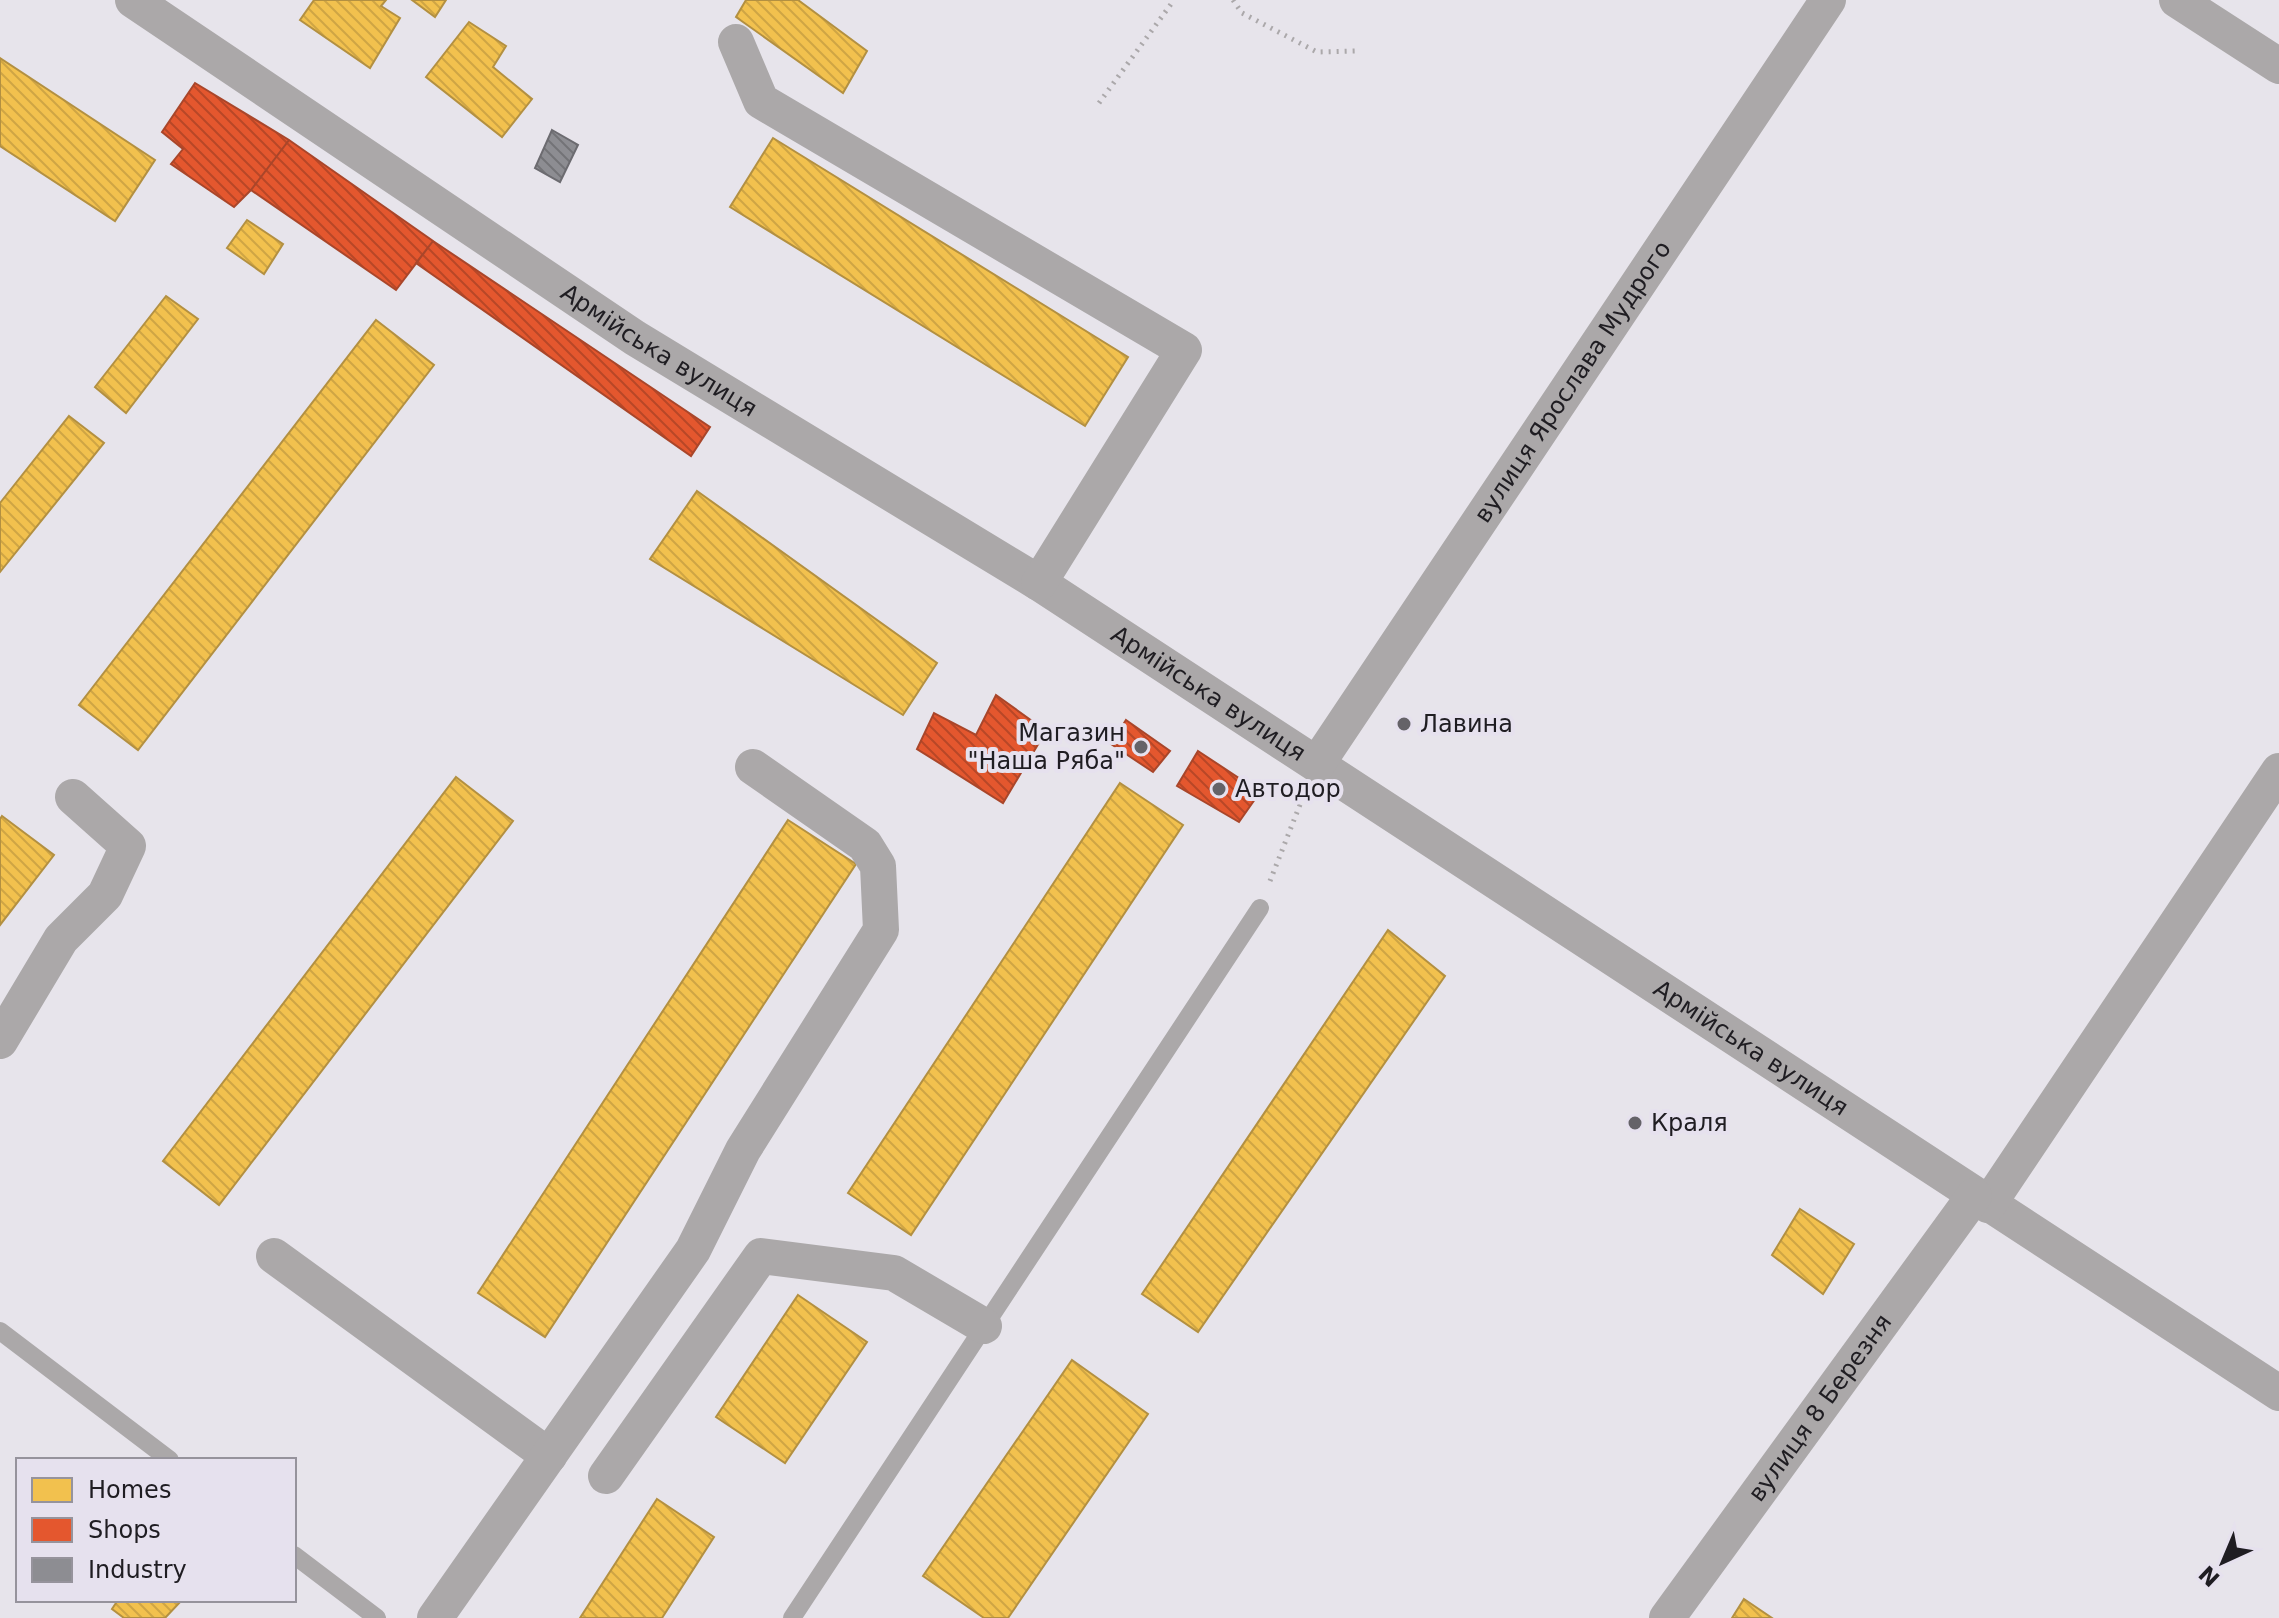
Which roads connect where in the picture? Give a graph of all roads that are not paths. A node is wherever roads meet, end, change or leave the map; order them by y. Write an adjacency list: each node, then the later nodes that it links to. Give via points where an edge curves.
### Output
1 (133, 0): 6 (street, Армійська вулиця, via 635,338)
2 (1828, 0): 7 (street, вулиця Ярослава Мудрого)
3 (2177, 0): 5 (street)
4 (736, 42): 6 (street, via 761,101 1184,350)
5 (2279, 66)
6 (1039, 583): 7 (street, Армійська вулиця)
7 (1317, 764): 13 (street, Армійська вулиця)
8 (753, 767): 18 (street, via 865,845 878,866 881,930 743,1150 693,1250)
9 (2279, 771): 13 (street, вулиця 8 Березня)
10 (73, 797): 12 (street, via 128,846 105,895 61,939)
11 (1260, 908): 15 (lane)
12 (0, 1041)
13 (1981, 1200): 17 (street, Армійська вулиця); 25 (street, вулиця 8 Березня)
14 (274, 1256): 18 (street)
15 (984, 1326): 20 (street, via 894,1273 761,1256); 24 (lane)
16 (0, 1331): 19 (lane)
17 (2279, 1393)
18 (549, 1456): 23 (street)
19 (167, 1458)
20 (606, 1476)
21 (296, 1557): 22 (lane)
22 (377, 1618)
23 (435, 1618)
24 (792, 1618)
25 (1667, 1618)

